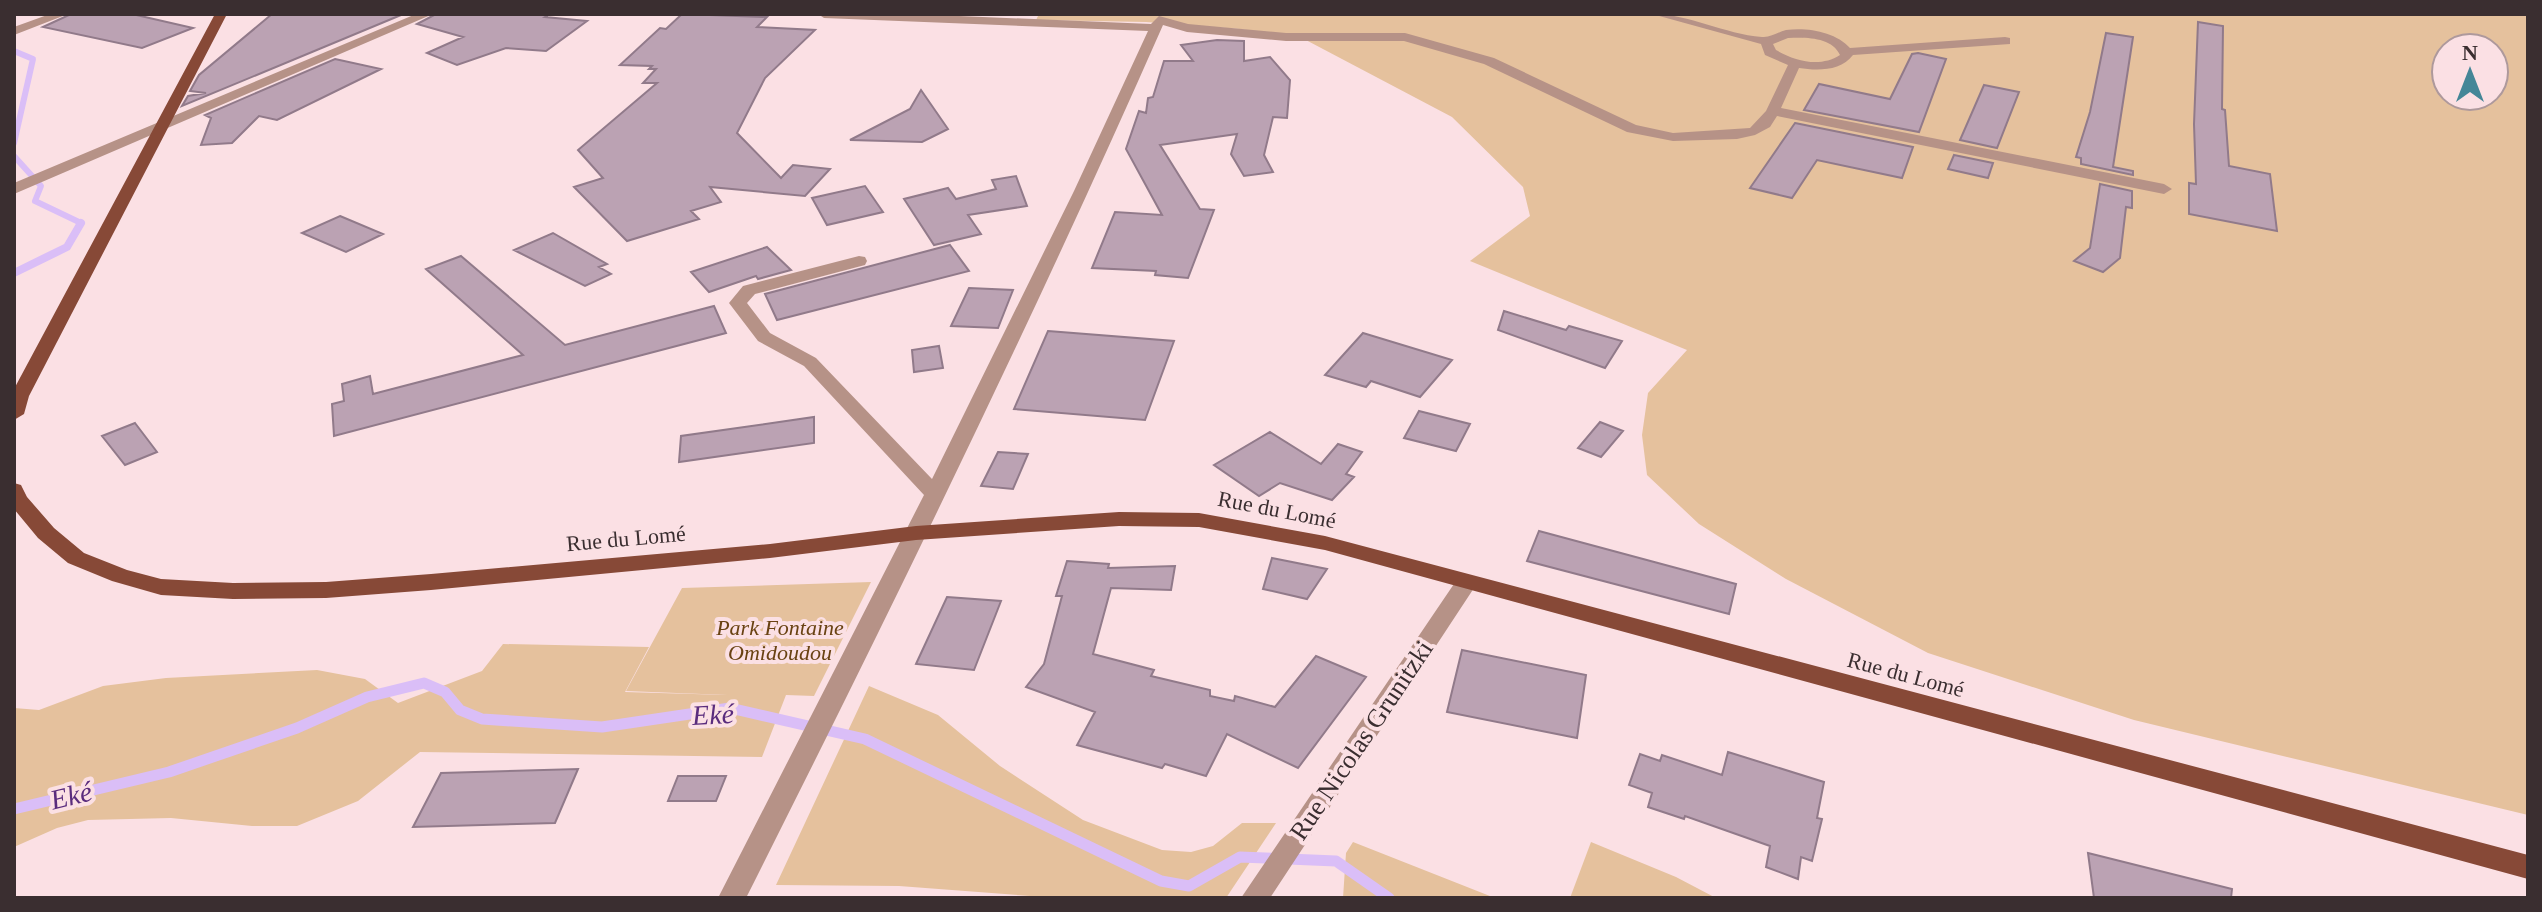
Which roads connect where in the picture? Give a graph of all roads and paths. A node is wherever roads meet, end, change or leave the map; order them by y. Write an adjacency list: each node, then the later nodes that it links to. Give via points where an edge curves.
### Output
1 (62, 14): 7 (street)
2 (221, 14): 13 (main road)
3 (427, 14): 13 (street)
4 (824, 14): 6 (street)
5 (1658, 14): 9 (street)
6 (1154, 28): 12 (street, via 1159,20 1187,28 1286,37 1405,37 1489,61 1632,129 1656,135 1737,135 1755,131); 19 (street, via 1082,191)
7 (15, 30)
8 (2005, 41): 10 (street)
9 (1766, 42): 10 (street, via 1786,34 1810,35 1835,42); 11 (street, via 1770,52)
10 (1847, 52): 11 (street, via 1836,63)
11 (1795, 63): 12 (street)
12 (1773, 111): 15 (street)
13 (164, 126): 14 (street); 17 (main road)
14 (16, 188)
15 (2164, 189)
16 (859, 261): 19 (street, via 749,290 738,303 764,337 810,362)
17 (14, 414)
18 (14, 490): 20 (main road, Rue du Lomé, via 46,533 76,558 161,587 233,591 431,582)
19 (934, 494): 20 (street)
20 (916, 533): 21 (main road, Rue du Lomé, via 1119,519 1199,520 1325,543); 24 (street)
21 (1466, 583): 22 (main road, Rue du Lomé); 23 (street, Rue Nicolas Grunitzki)
22 (2528, 867)
23 (1261, 889)
24 (732, 898)

